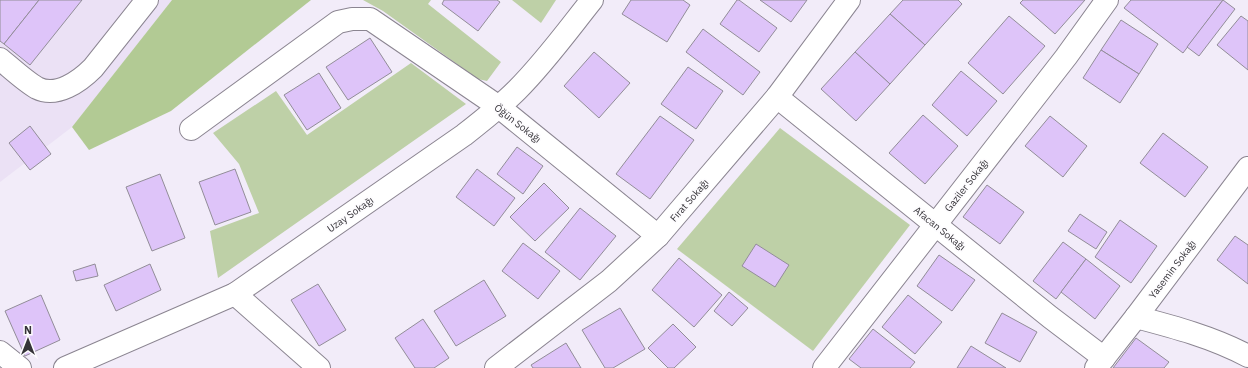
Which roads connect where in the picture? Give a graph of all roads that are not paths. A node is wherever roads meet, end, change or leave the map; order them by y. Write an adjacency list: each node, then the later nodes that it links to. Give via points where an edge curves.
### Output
1 (147, 0): 5 (street, via 93,68 72,85 44,91 36,88)
2 (592, 0): 7 (street, Uzay Sokağı, via 540,64)
3 (849, 0): 6 (street, Fırat Sokağı)
4 (1107, 0): 10 (street, Gaziler Sokağı, via 1066,57)
5 (0, 60)
6 (777, 97): 10 (street, Afacan Sokağı); 11 (street, Fırat Sokağı)
7 (499, 107): 8 (street, Öğün Sokağı, via 370,19 352,19 338,22 320,34); 11 (street, Öğün Sokağı); 12 (street, Uzay Sokağı, via 457,140)
8 (191, 129)
9 (1248, 168): 13 (street, Yasemin Sokağı)
10 (935, 225): 16 (street, Afacan Sokağı, via 1050,317); 22 (street, Gaziler Sokağı)
11 (658, 236): 21 (street, Fırat Sokağı, via 609,281)
12 (235, 294): 19 (street, Uzay Sokağı); 20 (street)
13 (1136, 317): 15 (street, via 1221,342); 16 (street, Yasemin Sokağı)
14 (0, 352): 18 (street)
15 (1248, 356)
16 (1100, 363)
17 (0, 365): 18 (street, via 14,365)
18 (19, 368)
19 (65, 368)
20 (319, 368)
21 (496, 368)
22 (824, 368)

